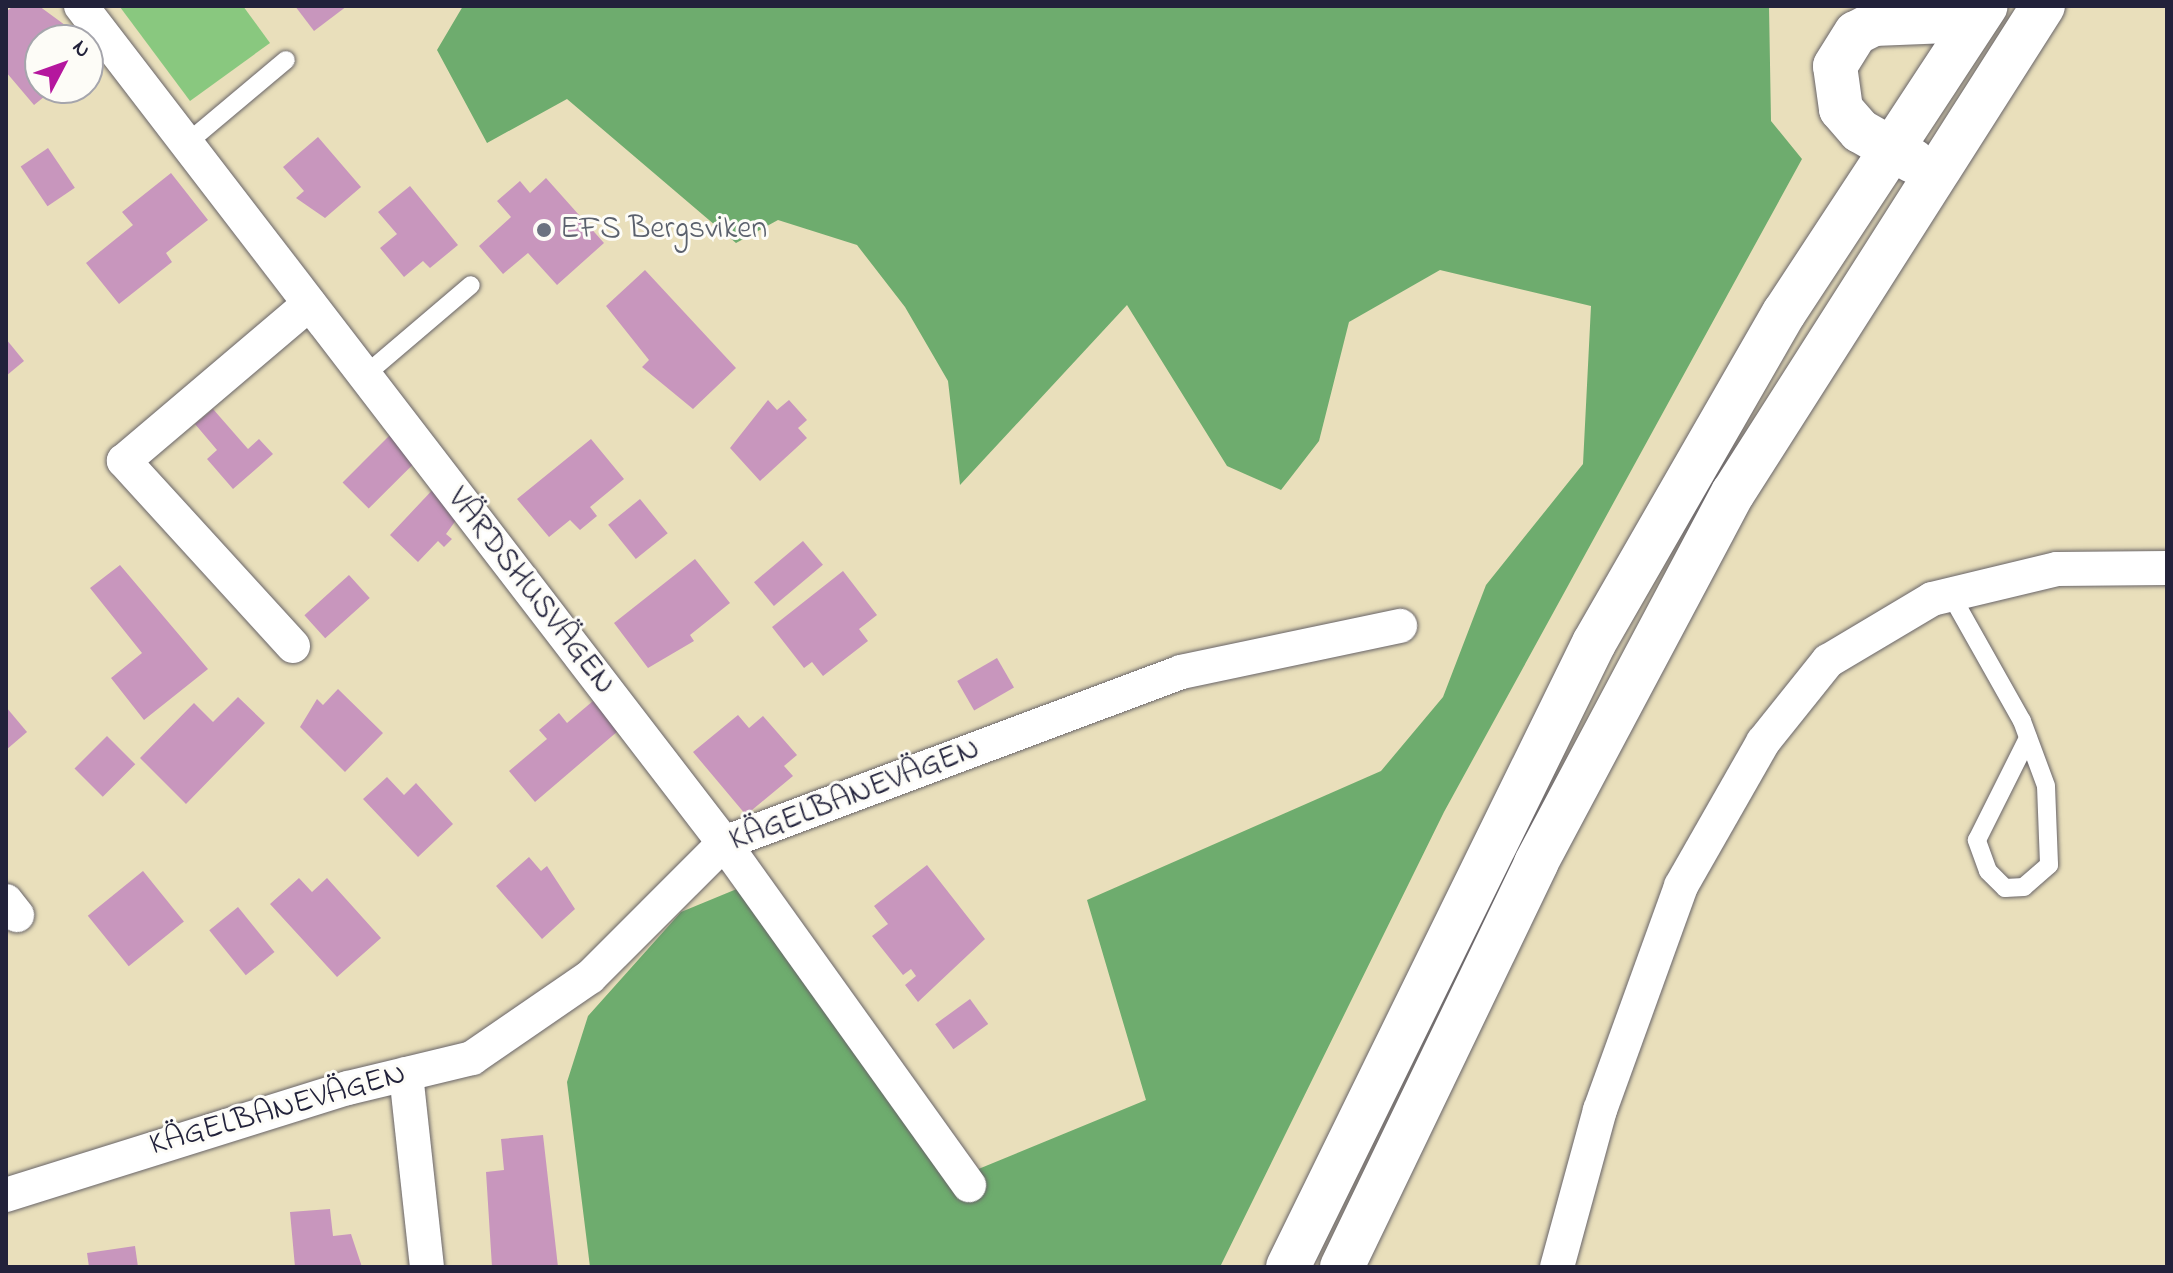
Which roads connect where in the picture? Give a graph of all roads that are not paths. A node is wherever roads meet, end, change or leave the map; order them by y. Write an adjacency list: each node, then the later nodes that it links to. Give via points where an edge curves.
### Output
1 (81, 6): 6 (street, VÄRDSHUSVÄGEN)
2 (1977, 6): 7 (highway, via 1948,21 1874,24 1844,47 1835,66 1841,109)
3 (1986, 6): 7 (highway)
4 (2043, 6): 8 (highway)
5 (286, 60): 6 (lane)
6 (187, 143): 10 (street, VÄRDSHUSVÄGEN)
7 (1889, 150): 8 (highway); 22 (highway, via 1728,406 1594,643)
8 (1933, 170): 23 (highway, via 1733,493 1636,669)
9 (471, 285): 11 (lane)
10 (309, 304): 11 (street, VÄRDSHUSVÄGEN); 15 (street, via 124,461)
11 (364, 376): 17 (street, VÄRDSHUSVÄGEN)
12 (2167, 568): 13 (street, via 2057,569)
13 (1951, 595): 16 (lane); 24 (street, via 1828,661 1763,742 1681,886 1600,1110)
14 (1400, 626): 17 (street, KÄGELBANEVÄGEN, via 1181,672)
15 (293, 646)
16 (2028, 738): 16 (lane, via 2046,786 2049,865 2024,887 2005,888 1988,871 1977,840)
17 (724, 843): 18 (street, KÄGELBANEVÄGEN, via 590,977 472,1058); 19 (street, VÄRDSHUSVÄGEN)
18 (406, 1074): 20 (street, KÄGELBANEVÄGEN); 21 (street)
19 (969, 1185)
20 (6, 1195)
21 (427, 1267)
22 (1288, 1267)
23 (1342, 1267)
24 (1557, 1267)

